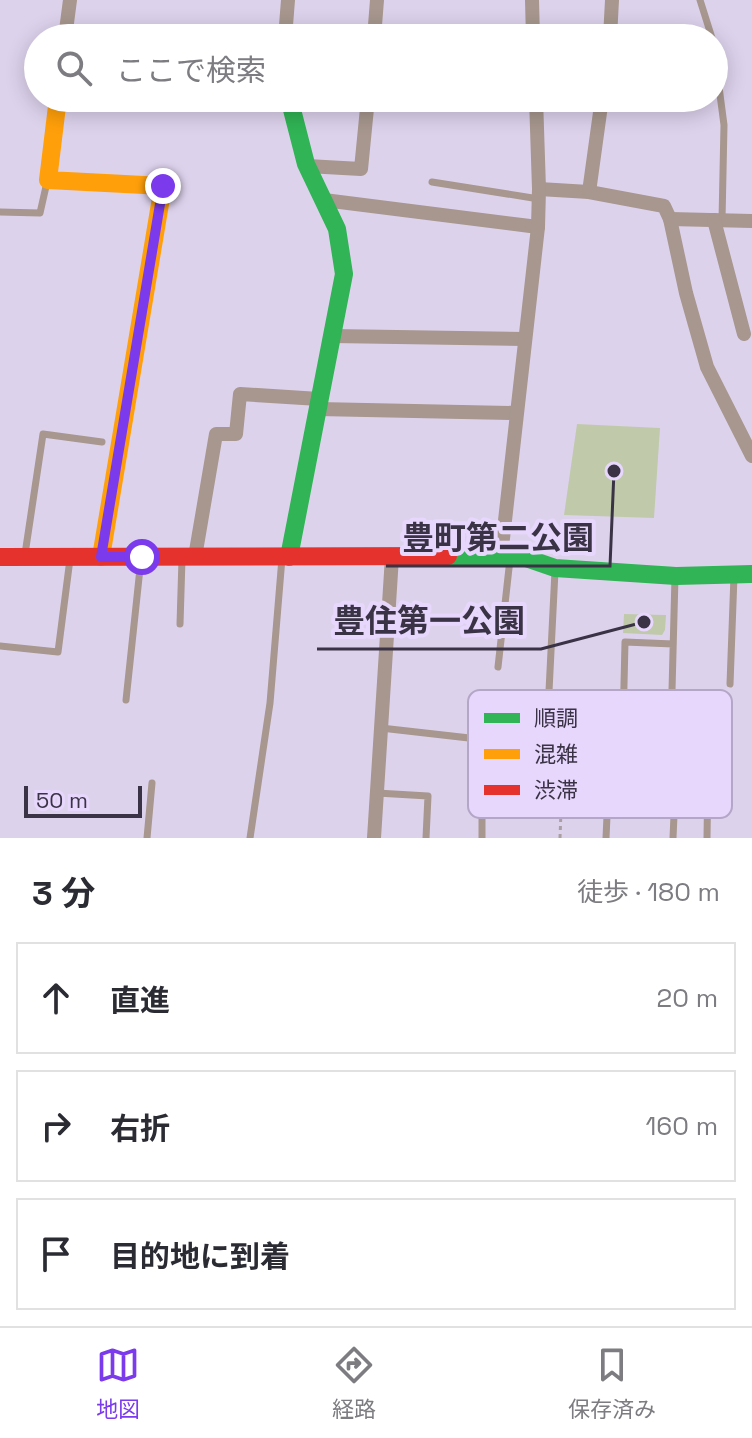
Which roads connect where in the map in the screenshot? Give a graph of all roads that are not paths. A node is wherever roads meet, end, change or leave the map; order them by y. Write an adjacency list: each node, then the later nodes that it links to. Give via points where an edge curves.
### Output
1 (70, 0): 7 (street)
2 (288, 0): 8 (street)
3 (377, 0): 9 (street)
4 (532, 0): 10 (street)
5 (612, 0): 11 (street)
6 (700, 0): 12 (lane)
7 (67, 24)
8 (286, 24)
9 (375, 24)
10 (533, 24)
11 (611, 24)
12 (708, 24)
13 (56, 112): 20 (street)
14 (292, 112): 19 (street)
15 (367, 112): 19 (street, via 361,169)
16 (536, 112): 23 (street)
17 (600, 112): 22 (street)
18 (722, 112): 27 (lane)
19 (307, 166): 24 (street)
20 (48, 180): 25 (lane, via 40,213); 41 (street, via 163,186)
21 (432, 182): 23 (lane)
22 (589, 192): 23 (street); 26 (street, via 664,206)
23 (539, 194): 29 (street)
24 (324, 200): 29 (street); 31 (street, via 344,248)
25 (0, 212)
26 (670, 219): 27 (street); 36 (street, via 707,367)
27 (718, 220): 28 (street); 30 (street)
28 (752, 221)
29 (538, 227): 32 (street)
30 (744, 334)
31 (332, 336): 32 (street); 33 (street)
32 (525, 339): 34 (street)
33 (318, 404): 34 (street); 43 (street, via 240,394 236,434 216,434); 44 (street)
34 (516, 413): 37 (street)
35 (102, 442): 39 (lane, via 43,434)
36 (752, 456)
37 (506, 556): 45 (street); 46 (street); 52 (lane)
38 (0, 557): 39 (street)
39 (25, 557): 40 (street)
40 (70, 557): 41 (street); 51 (lane, via 58,652)
41 (101, 557): 42 (street)
42 (142, 557): 43 (street); 57 (lane)
43 (189, 557): 44 (street); 49 (lane)
44 (286, 557): 45 (street); 66 (lane)
45 (392, 557): 58 (street)
46 (555, 568): 48 (street); 54 (lane)
47 (743, 574): 48 (street); 53 (lane)
48 (676, 576): 50 (lane)
49 (180, 624)
50 (673, 644): 55 (lane, via 625,642); 56 (lane)
51 (0, 646)
52 (498, 667)
53 (730, 684)
54 (549, 690)
55 (624, 690)
56 (672, 690)
57 (126, 700)
58 (381, 728): 59 (lane); 61 (street)
59 (468, 738)
60 (152, 783): 65 (lane)
61 (377, 793): 67 (street); 68 (lane, via 428,796)
62 (607, 818): 69 (lane)
63 (674, 818): 70 (lane)
64 (707, 818): 71 (lane)
65 (147, 838)
66 (250, 838)
67 (374, 838)
68 (426, 838)
69 (606, 838)
70 (673, 838)
71 (707, 838)

